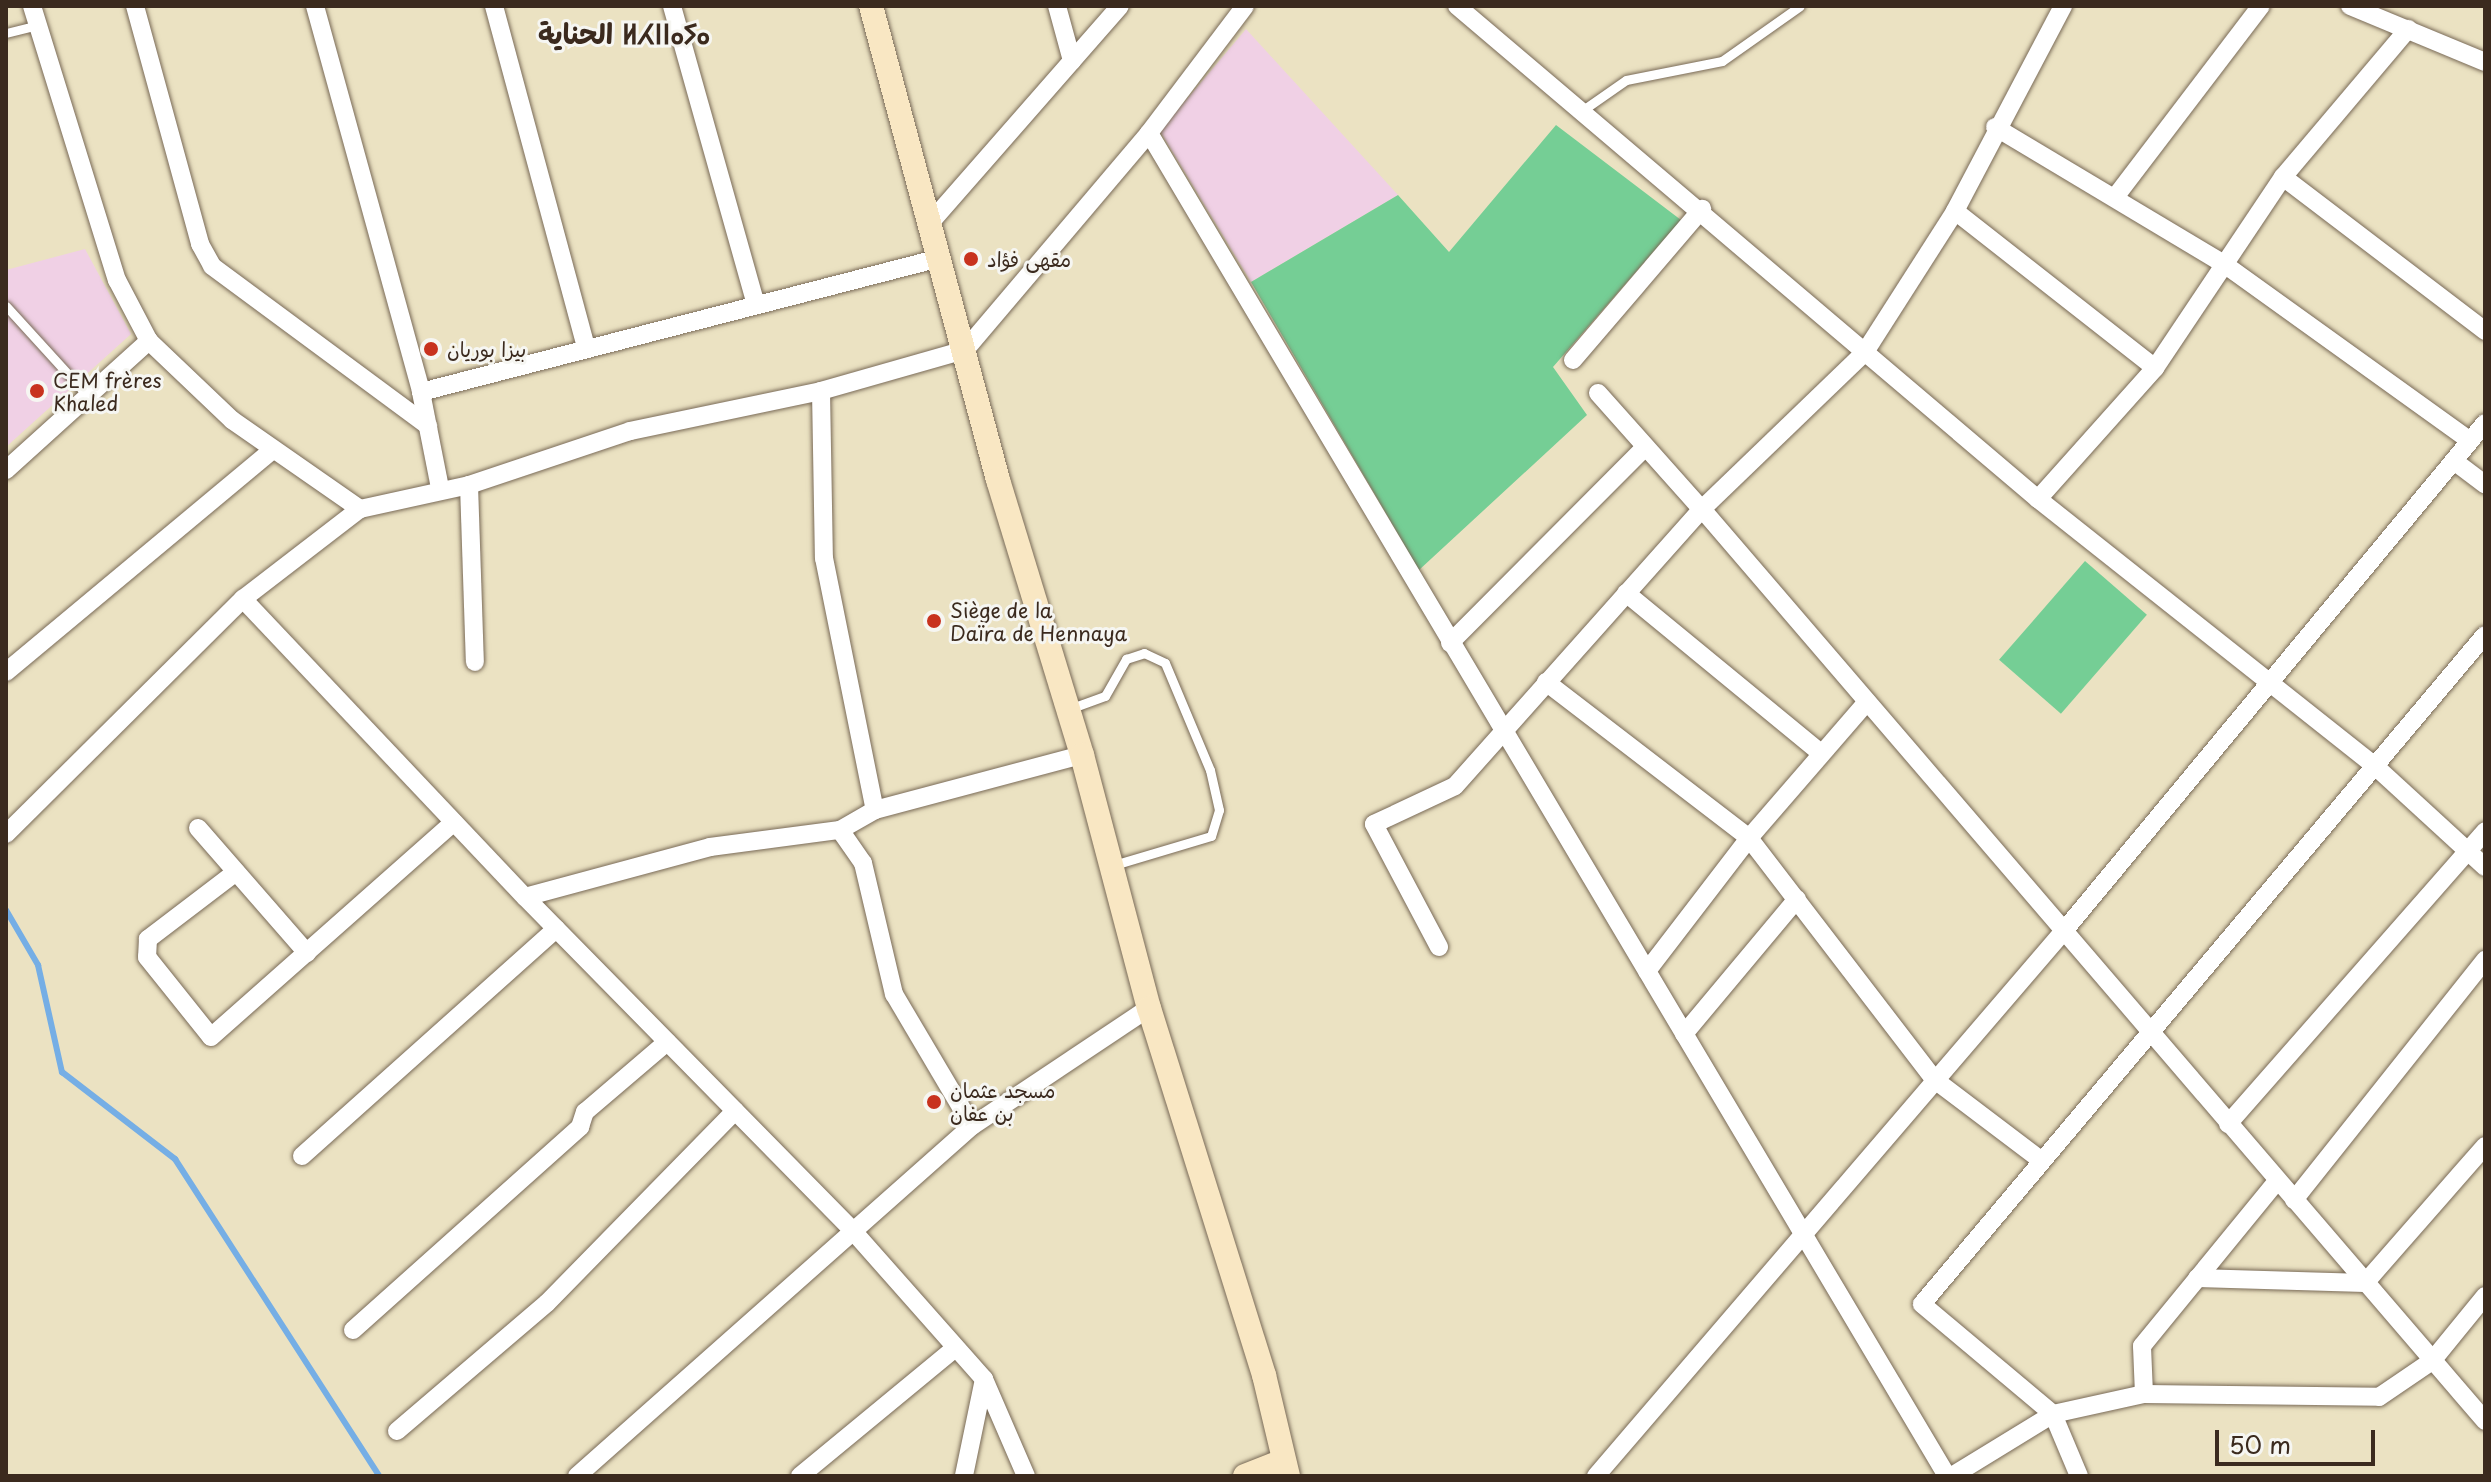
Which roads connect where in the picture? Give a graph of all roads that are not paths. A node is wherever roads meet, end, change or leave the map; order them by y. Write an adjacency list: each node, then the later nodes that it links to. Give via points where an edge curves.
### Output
1 (32, 6): 15 (street)
2 (135, 6): 44 (street, via 200,244 212,266)
3 (315, 6): 40 (street)
4 (494, 6): 34 (street)
5 (672, 6): 30 (street)
6 (871, 6): 27 (main road)
7 (1057, 6): 18 (street)
8 (1120, 6): 18 (street)
9 (1245, 6): 22 (street)
10 (1457, 6): 20 (street)
11 (1800, 6): 20 (lane, via 1722,61 1626,80)
12 (2063, 6): 21 (street)
13 (2261, 6): 24 (street)
14 (2350, 6): 16 (street)
15 (37, 25): 17 (lane); 33 (street, via 117,280)
16 (2408, 29): 19 (street); 23 (street)
17 (6, 33)
18 (1072, 61): 27 (street)
19 (2485, 62)
20 (1583, 110): 25 (street)
21 (1995, 127): 24 (street); 26 (street)
22 (1149, 133): 35 (street); 59 (street)
23 (2283, 177): 29 (street); 32 (street)
24 (2116, 196): 29 (street)
25 (1702, 209): 36 (street); 37 (street)
26 (1955, 211): 36 (street); 38 (street)
27 (930, 223): 28 (main road)
28 (940, 258): 30 (street); 35 (main road)
29 (2224, 264): 38 (street); 45 (street)
30 (756, 304): 34 (street)
31 (6, 306): 42 (lane)
32 (2485, 331)
33 (149, 341): 42 (street); 47 (street)
34 (586, 346): 40 (street)
35 (965, 350): 39 (street); 65 (main road, via 998,480)
36 (1865, 352): 53 (street); 55 (street)
37 (1573, 360)
38 (2155, 368): 53 (street)
39 (821, 391): 51 (street, via 630,431); 70 (street, via 824,558)
40 (421, 392): 44 (street)
41 (1598, 393): 46 (street)
42 (87, 395): 49 (street)
43 (2485, 423): 45 (street)
44 (428, 426): 52 (street)
45 (2470, 441): 48 (street)
46 (1644, 448): 55 (street); 59 (street)
47 (272, 450): 54 (street); 61 (street)
48 (2454, 461): 50 (street); 63 (street)
49 (6, 470)
50 (2485, 484)
51 (469, 485): 52 (street); 60 (street)
52 (440, 488): 54 (street)
53 (2038, 499): 63 (street)
54 (360, 509): 57 (street)
55 (1703, 511): 56 (street); 64 (street)
56 (1626, 593): 62 (street); 67 (street)
57 (243, 599): 71 (street); 75 (street)
58 (2485, 635): 69 (street)
59 (1450, 643): 66 (street)
60 (475, 662)
61 (6, 672)
62 (1546, 682): 66 (street); 76 (street)
63 (2270, 687): 69 (street); 84 (street)
64 (1867, 702): 67 (street); 84 (street)
65 (1069, 709): 68 (main road); 78 (lane, via 1105,696 1126,659 1144,653 1165,663 1210,770 1219,810 1211,836)
66 (1502, 731): 85 (street, via 1455,786 1374,824); 88 (street)
67 (1821, 753): 76 (street)
68 (1082, 755): 70 (street); 78 (main road)
69 (2376, 767): 77 (street); 90 (street)
70 (875, 810): 73 (street)
71 (454, 822): 81 (street); 86 (street)
72 (198, 828): 80 (street)
73 (840, 830): 81 (street, via 710,847); 96 (street, via 863,863 894,994)
74 (2485, 831): 77 (street)
75 (8, 833)
76 (1749, 838): 82 (street); 88 (street)
77 (2466, 852): 79 (street); 95 (street)
78 (1111, 866): 89 (main road)
79 (2485, 867)
80 (236, 872): 86 (street); 86 (street, via 148,939 147,957 211,1037)
81 (525, 897): 83 (street)
82 (1797, 899): 91 (street); 93 (street)
83 (556, 929): 92 (street); 98 (street)
84 (2063, 932): 90 (street); 93 (street)
85 (1439, 947)
86 (307, 953)
87 (2485, 960): 101 (street)
88 (1647, 971): 91 (street)
89 (1149, 1008): 96 (street); 115 (main road, via 1264,1375)
90 (2148, 1031): 95 (street); 99 (street)
91 (1684, 1034): 102 (street)
92 (667, 1042): 94 (street); 107 (street)
93 (1935, 1080): 99 (street); 102 (street)
94 (735, 1111): 103 (street); 114 (street, via 547,1303)
95 (2228, 1124): 100 (street)
96 (972, 1126): 103 (street)
97 (2485, 1146): 105 (street)
98 (302, 1156)
99 (2042, 1161): 112 (street, via 1922,1304)
100 (2277, 1181): 101 (street); 104 (street)
101 (2294, 1200): 105 (street)
102 (1803, 1229): 121 (street); 122 (street)
103 (853, 1231): 108 (street); 116 (street)
104 (2197, 1278): 105 (street); 111 (street, via 2142,1346)
105 (2365, 1283): 109 (street)
106 (2485, 1296): 109 (street)
107 (353, 1330)
108 (954, 1349): 110 (street); 117 (street)
109 (2432, 1361): 111 (street, via 2379,1397); 113 (street)
110 (984, 1379): 118 (street); 119 (street)
111 (2144, 1394): 112 (street)
112 (2053, 1414): 122 (street); 123 (street)
113 (2485, 1421)
114 (397, 1431)
115 (1285, 1468): 120 (main road)
116 (577, 1476)
117 (800, 1476)
118 (964, 1476)
119 (1026, 1476)
120 (1245, 1476)
121 (1596, 1476)
122 (1950, 1476)
123 (2079, 1476)

